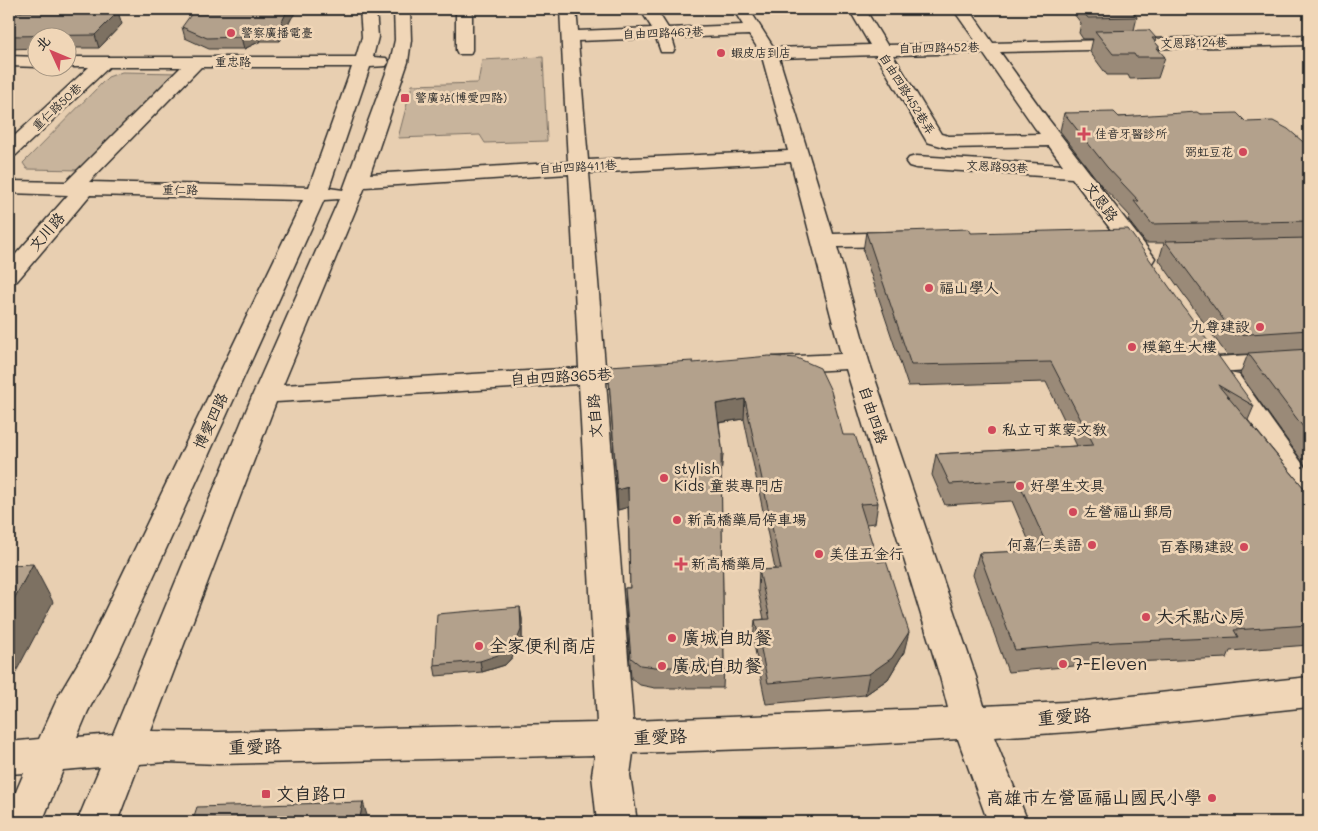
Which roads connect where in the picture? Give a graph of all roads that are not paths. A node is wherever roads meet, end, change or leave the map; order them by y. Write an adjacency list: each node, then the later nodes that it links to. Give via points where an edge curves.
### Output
1 (14, 9): 10 (street)
2 (368, 9): 25 (street, 博愛四路, via 370,42)
3 (402, 9): 26 (street, via 403,40)
4 (464, 9): 17 (street)
5 (568, 9): 13 (street, 文自路)
6 (648, 9): 12 (street)
7 (741, 9): 11 (street, 自由四路)
8 (857, 9): 16 (street, 自由四路452巷弄)
9 (961, 9): 15 (street, 文恩路)
10 (9, 10)
11 (755, 30): 12 (street, 自由四路467巷); 19 (street, 自由四路)
12 (663, 33): 13 (street, 自由四路467巷); 18 (street)
13 (571, 36): 31 (street, 文自路)
14 (1309, 40): 15 (street, 文恩路124巷)
15 (988, 46): 16 (street, 自由四路452巷); 27 (street, 文恩路)
16 (879, 49): 19 (street, 自由四路452巷); 27 (street, 自由四路452巷弄, via 934,138 948,142)
17 (464, 50)
18 (668, 52)
19 (769, 53): 29 (street, 自由四路)
20 (9, 61): 21 (street)
21 (28, 62)
22 (78, 62): 23 (street, 重忠路)
23 (105, 62): 24 (street, 重忠路); 28 (street, 重仁路50巷)
24 (196, 62): 25 (street, 重忠路); 34 (street, 文川路)
25 (363, 62): 26 (street, 重忠路); 36 (street, 博愛四路)
26 (399, 62): 35 (street)
27 (1052, 129): 32 (street, 文恩路)
28 (9, 151)
29 (799, 156): 31 (street, 自由四路411巷); 39 (street, 自由四路)
30 (916, 162): 32 (street, 文恩路93巷)
31 (578, 167): 35 (street, 自由四路411巷); 47 (street, 文自路)
32 (1078, 172): 40 (street, 文恩路)
33 (9, 187): 34 (street, 重仁路)
34 (78, 188): 36 (street, 重仁路); 41 (street, 文川路)
35 (354, 188): 36 (street, 重仁路); 48 (street)
36 (317, 193): 54 (street, 博愛四路)
37 (1097, 236): 40 (street)
38 (922, 239): 39 (street)
39 (824, 241): 44 (street, 自由四路)
40 (1142, 246): 42 (street, 文恩路)
41 (9, 276)
42 (1156, 276)
43 (1309, 359): 49 (street, via 1213,357)
44 (856, 360): 45 (street); 51 (street, 自由四路)
45 (748, 366)
46 (631, 373): 47 (street, 自由四路365巷)
47 (592, 375): 48 (street, 自由四路365巷); 52 (street, 文自路)
48 (266, 394): 53 (street)
49 (1307, 489)
50 (1309, 692): 51 (street, 重愛路, via 1085,716)
51 (970, 723): 52 (street, 重愛路); 59 (street, 自由四路)
52 (616, 738): 53 (street, 重愛路, via 219,748 167,746); 58 (street, 文自路, via 611,775)
53 (127, 750): 54 (street, 重愛路); 57 (street)
54 (52, 754): 55 (street, 重愛路); 56 (street, 博愛四路)
55 (9, 758)
56 (22, 822)
57 (97, 822)
58 (617, 822)
59 (1008, 822)

